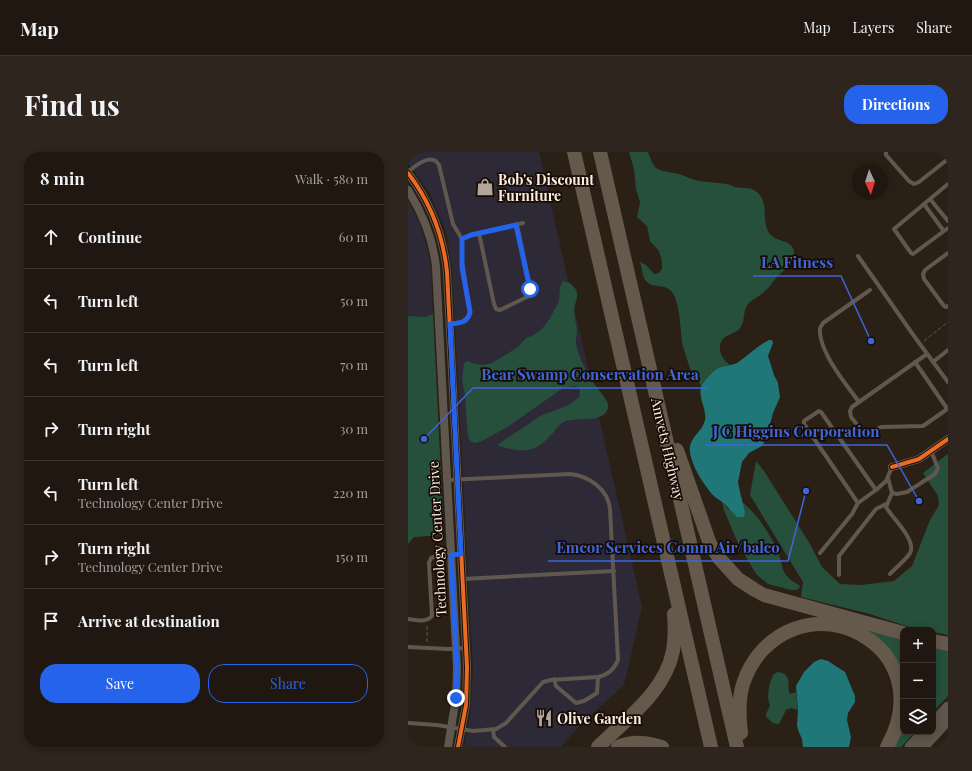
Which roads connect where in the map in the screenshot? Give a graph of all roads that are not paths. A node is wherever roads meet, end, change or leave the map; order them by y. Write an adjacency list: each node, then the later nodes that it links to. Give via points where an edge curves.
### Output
1 (574, 152): 39 (highway, Amvets Highway)
2 (600, 152): 20 (highway, Amvets Highway)
3 (886, 152): 4 (lane, via 914,184)
4 (948, 159)
5 (408, 173): 16 (lane, via 423,159 437,160 453,224); 22 (street, Technology Center Drive, via 425,197 442,238)
6 (948, 184): 8 (lane)
7 (408, 190): 34 (street, Technology Center Drive, via 427,226 435,256)
8 (930, 199): 9 (lane); 10 (lane)
9 (924, 204): 14 (lane); 14 (lane, via 894,227 894,231 913,254)
10 (948, 221)
11 (523, 223): 12 (lane)
12 (516, 225): 15 (lane); 15 (lane, via 531,292 527,297 500,310 496,309 494,304)
13 (948, 228): 14 (lane)
14 (943, 230)
15 (479, 234): 16 (lane)
16 (462, 239): 22 (lane, via 462,267 470,312 466,321)
17 (948, 253): 21 (lane, via 923,272 924,279 944,306)
18 (858, 256): 24 (lane)
19 (870, 290): 28 (lane, via 823,323 820,328 829,361)
20 (634, 302): 48 (highway, via 680,458 706,534 719,558 738,579 764,595); 71 (highway, Amvets Highway)
21 (948, 306)
22 (450, 324): 33 (street, Technology Center Drive)
23 (948, 350): 26 (lane)
24 (927, 354): 25 (lane); 26 (lane)
25 (915, 362): 28 (lane); 28 (lane, via 946,407 946,410 927,424 918,427 881,427 865,434 850,414)
26 (933, 362): 27 (lane)
27 (948, 382)
28 (859, 402)
29 (948, 439): 30 (street)
30 (931, 451): 31 (street, via 919,459); 36 (lane, via 938,468 935,474 907,492)
31 (892, 467): 32 (lane)
32 (888, 478): 35 (lane); 36 (lane)
33 (458, 479): 34 (lane); 40 (street, Technology Center Drive); 43 (lane, via 565,474 580,475 592,481 602,489 609,502)
34 (447, 480): 42 (street, Technology Center Drive)
35 (876, 490): 37 (lane); 37 (lane, via 821,412 804,421)
36 (892, 493): 38 (lane)
37 (858, 503): 41 (lane)
38 (886, 504): 44 (lane, via 909,538 911,547 910,553); 45 (lane, via 876,509 839,556)
39 (662, 532): 67 (highway, via 673,605 672,656 663,677 651,695); 70 (highway, Amvets Highway)
40 (461, 554): 42 (lane); 46 (street, Technology Center Drive)
41 (820, 554)
42 (451, 555): 47 (lane, via 434,556 429,562 432,616 424,620); 52 (street, Technology Center Drive)
43 (614, 572): 46 (lane); 54 (lane, via 618,660 609,673)
44 (890, 574)
45 (839, 575)
46 (463, 579): 53 (street, Technology Center Drive)
47 (408, 619)
48 (900, 632)
49 (936, 642): 50 (highway)
50 (948, 644)
51 (408, 647): 52 (lane)
52 (456, 648): 53 (lane); 60 (street, Technology Center Drive, via 456,692)
53 (466, 648): 61 (street, Technology Center Drive, via 467,692)
54 (598, 677): 55 (lane); 55 (lane, via 597,693 578,703 556,686)
55 (554, 679): 62 (lane, via 541,684 504,725)
56 (948, 707): 57 (main road)
57 (936, 719)
58 (948, 720): 75 (main road)
59 (408, 723): 60 (lane)
60 (452, 728): 61 (lane); 64 (street, Technology Center Drive)
61 (462, 729): 62 (lane); 65 (street, Technology Center Drive)
62 (493, 730): 66 (lane, via 494,737)
63 (921, 735): 74 (main road)
64 (448, 747)
65 (458, 747)
66 (505, 747)
67 (598, 747)
68 (618, 747): 69 (highway, via 640,743)
69 (662, 747)
70 (711, 747)
71 (737, 747)
72 (742, 747): 73 (highway, via 739,714 741,694 745,679 756,658 784,633 819,623 838,625 861,634 877,646 893,667 899,687 900,712 895,732)
73 (887, 747)
74 (910, 747)
75 (923, 747)

